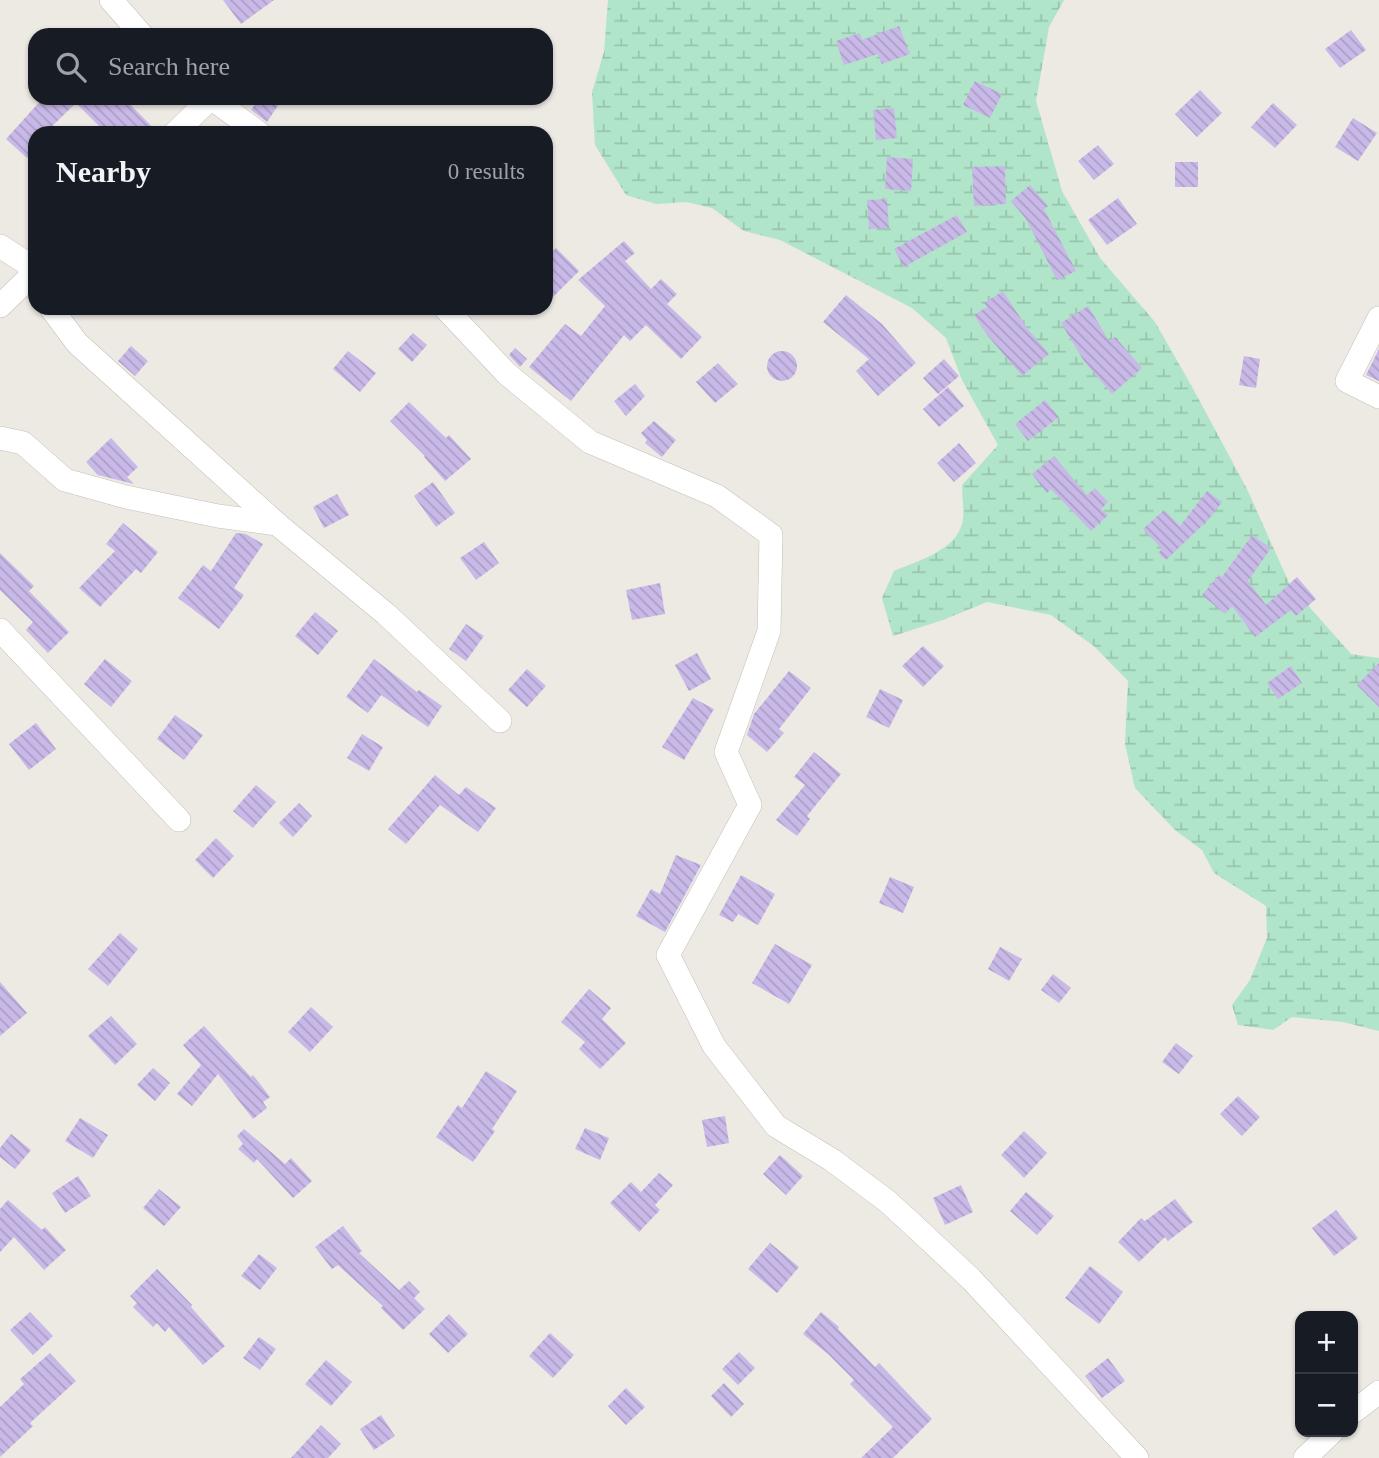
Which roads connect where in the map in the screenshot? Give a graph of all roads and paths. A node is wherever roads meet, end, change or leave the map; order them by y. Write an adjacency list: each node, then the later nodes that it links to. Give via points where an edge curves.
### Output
1 (111, 0): 2 (street)
2 (136, 28)
3 (204, 105): 5 (street)
4 (221, 105): 6 (street)
5 (182, 126)
6 (249, 126)
7 (0, 246): 8 (street)
8 (28, 270)
9 (28, 277): 10 (street)
10 (0, 306)
11 (56, 315): 16 (street, via 77,343)
12 (452, 315): 23 (street, via 507,374 590,442 717,496 771,535 769,631 726,752 750,805 668,955 714,1046 776,1126 832,1160 910,1222 971,1279)
13 (1379, 318): 14 (street, via 1347,381)
14 (1379, 397)
15 (0, 438): 16 (street, via 23,443 65,480 126,497)
16 (277, 524): 18 (street, via 386,614)
17 (0, 630): 19 (street)
18 (500, 721)
19 (178, 820)
20 (1379, 1392): 21 (street)
21 (1358, 1408)
22 (1328, 1437): 24 (street)
23 (1138, 1458)
24 (1305, 1458)

